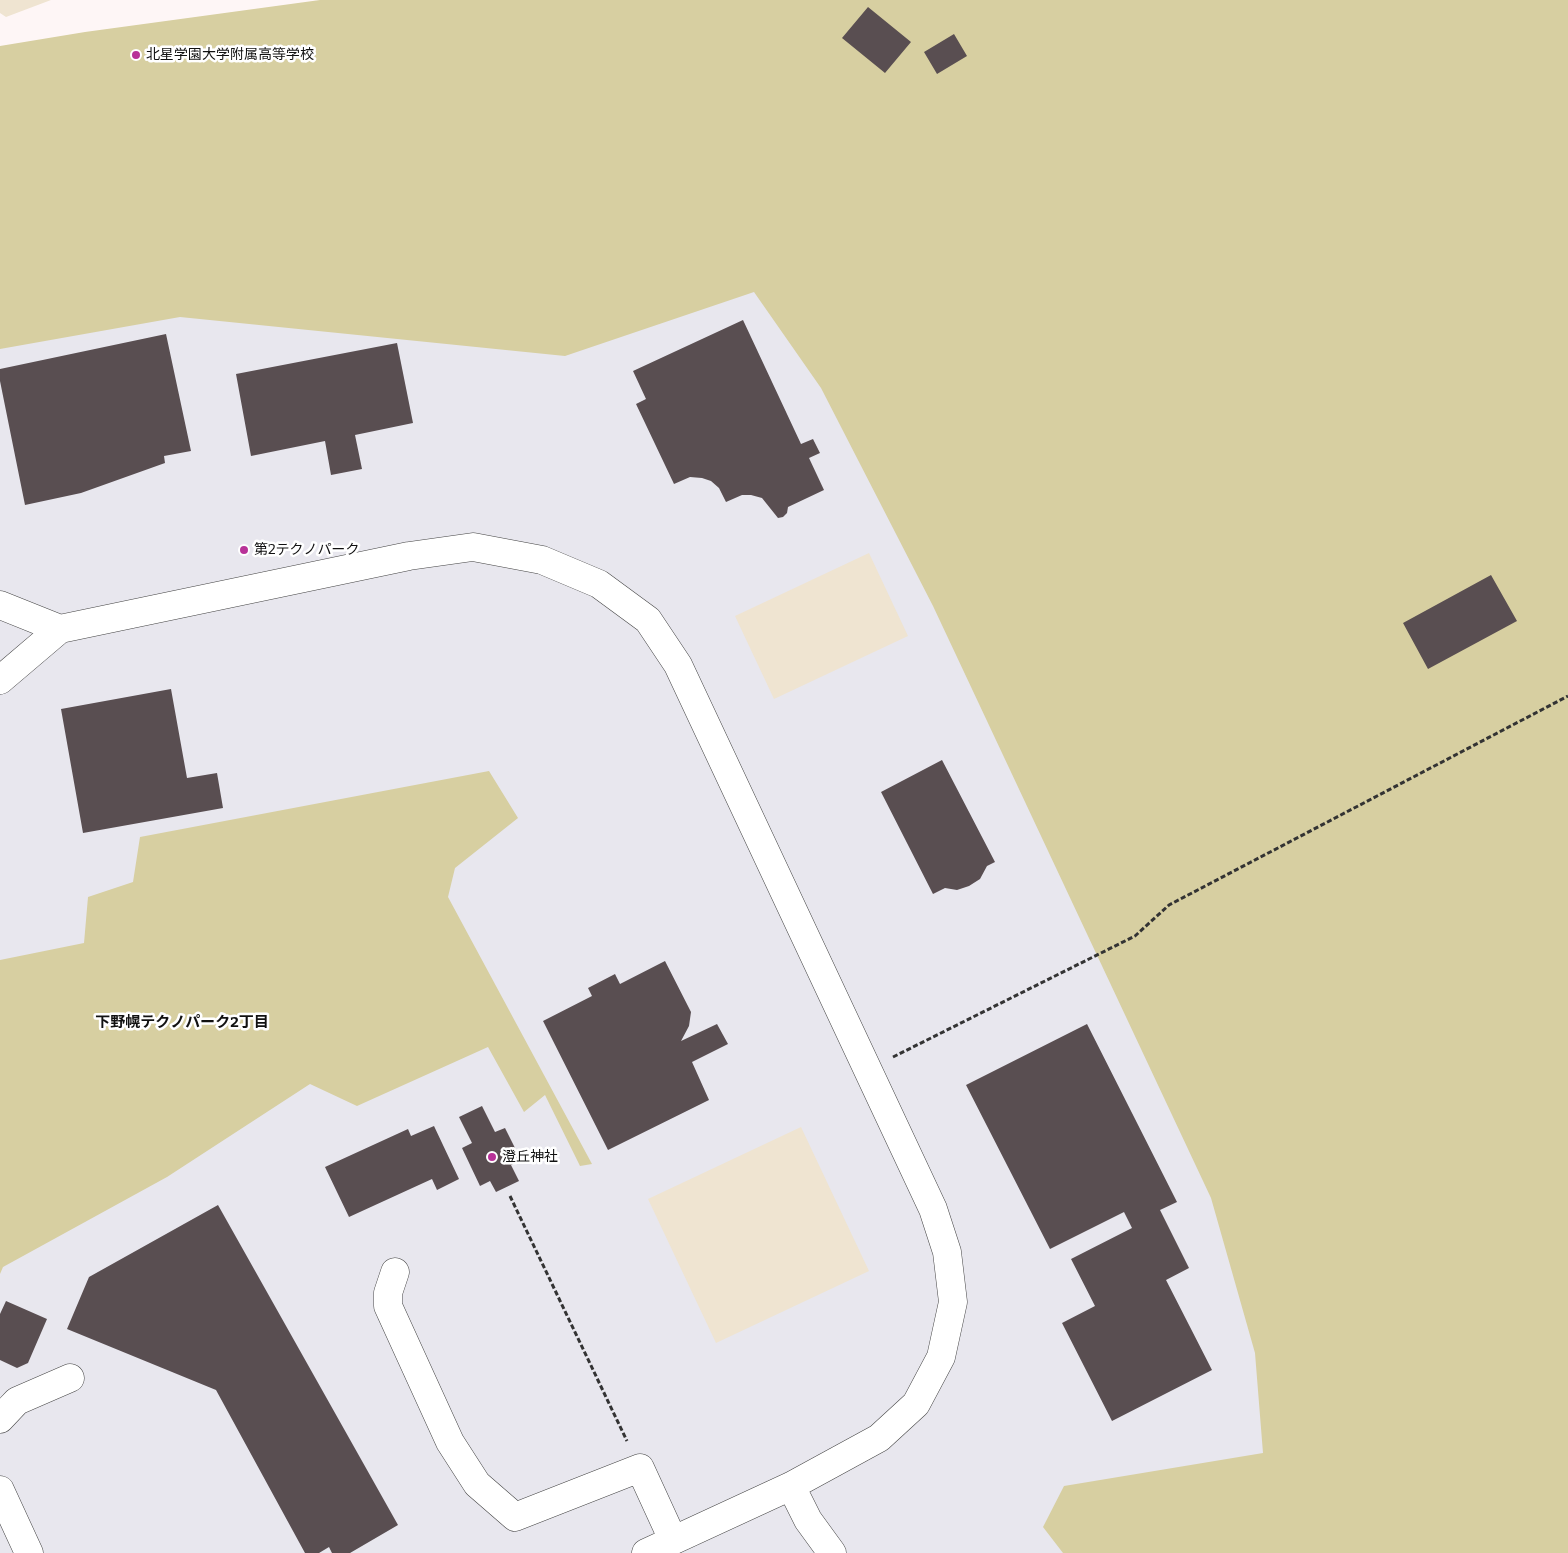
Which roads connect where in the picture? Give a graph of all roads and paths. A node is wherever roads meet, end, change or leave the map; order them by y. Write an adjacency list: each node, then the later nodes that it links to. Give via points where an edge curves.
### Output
1 (0, 605): 2 (street)
2 (60, 629): 3 (street); 5 (street, via 409,556 473,547 542,560 599,584 648,620 678,665)
3 (0, 680)
4 (1568, 696): 5 (path, via 1169,905 1135,936)
5 (868, 1070): 11 (street, via 933,1209 947,1252 953,1302 941,1357 916,1404 879,1438)
6 (510, 1196): 10 (path)
7 (395, 1272): 10 (street, via 388,1292 388,1306 450,1442 477,1484 515,1517)
8 (70, 1378): 9 (street, via 17,1401)
9 (0, 1419)
10 (640, 1468): 13 (street)
11 (791, 1486): 13 (street); 16 (street, via 808,1520)
12 (0, 1490): 14 (street)
13 (673, 1540): 15 (street)
14 (29, 1553)
15 (646, 1553)
16 (832, 1553)

